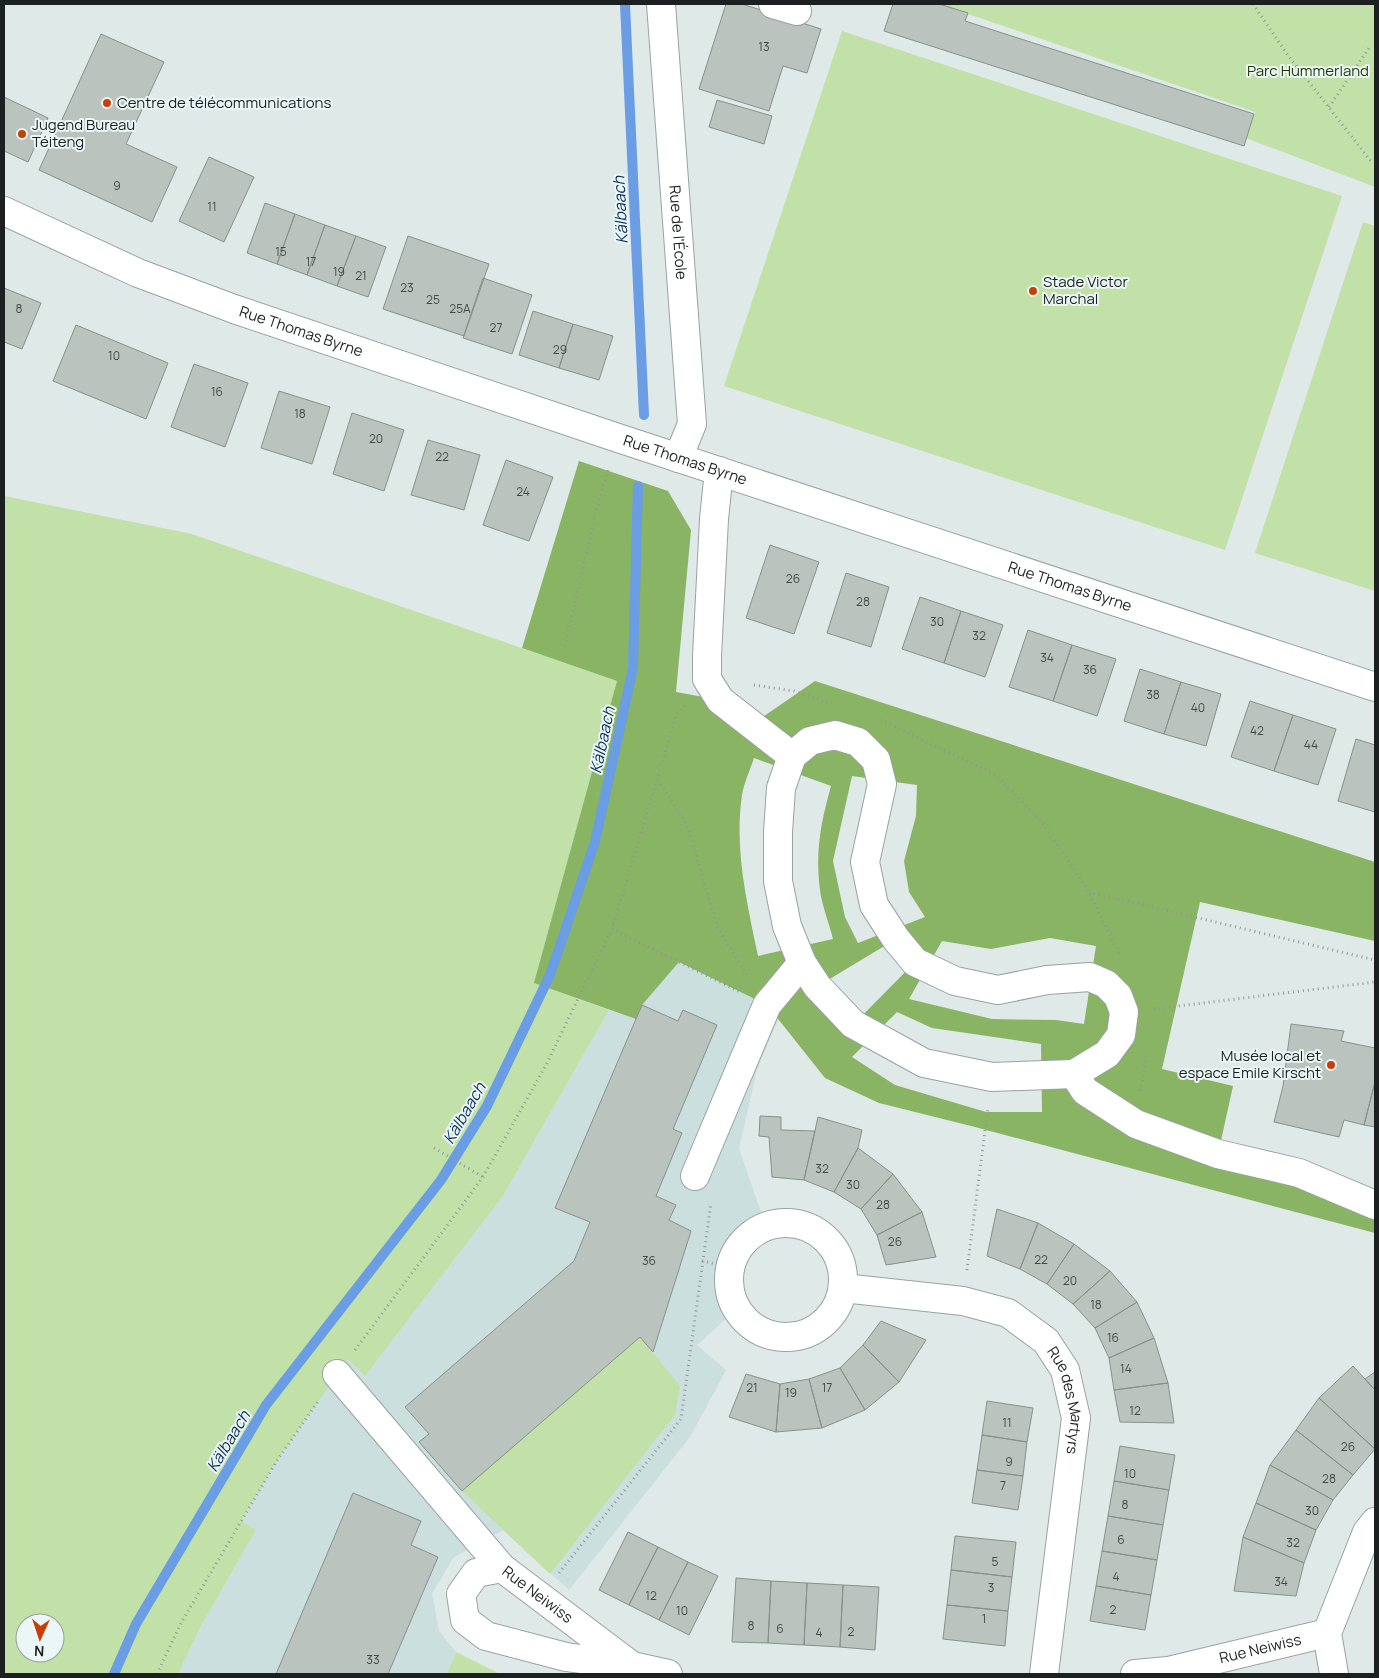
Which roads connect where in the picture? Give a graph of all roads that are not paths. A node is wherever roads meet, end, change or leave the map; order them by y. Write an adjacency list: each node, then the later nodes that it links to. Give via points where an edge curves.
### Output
1 (661, 4): 3 (street, Rue de l'École, via 692,424)
2 (4, 211): 3 (street, Rue Thomas Byrne, via 138,273 234,309)
3 (678, 458): 4 (street, Rue Thomas Byrne)
4 (718, 471): 5 (street, Rue Thomas Byrne); 6 (street, via 707,679 720,700)
5 (1375, 687)
6 (792, 756): 7 (street, via 782,788 778,882 787,926); 8 (street, via 810,740 834,735 858,742 876,760 882,784 865,862 874,905 915,962 955,981 998,990 1047,980 1090,977 1106,984 1118,996 1124,1012 1121,1035 1107,1054)
7 (802, 963): 8 (street, via 817,986 853,1024 924,1063 992,1078); 9 (street, via 767,1005)
8 (1074, 1074): 10 (street, via 1085,1091 1136,1124 1218,1154 1299,1173)
9 (695, 1176)
10 (1375, 1205)
11 (843, 1288): 11 (street, via 838,1305 827,1320 812,1331 794,1337 776,1336 758,1330 744,1319 734,1303 729,1285 730,1267 738,1249 751,1235 768,1226 787,1223 806,1226 823,1236 835,1250 842,1268); 18 (street, Rue des Martyrs, via 962,1301 1008,1313 1046,1341 1065,1370 1076,1418)
12 (337, 1374): 14 (street)
13 (1375, 1522): 15 (street, via 1367,1532)
14 (502, 1568): 16 (street, Rue Neiwiss); 16 (street, Rue Neiwiss, via 476,1573 461,1594 465,1620 486,1636 566,1657)
15 (1327, 1633): 19 (street, Rue Neiwiss, via 1168,1670); 20 (street)
16 (632, 1666): 17 (street, Rue Neiwiss)
17 (668, 1674)
18 (1044, 1674)
19 (1135, 1674)
20 (1334, 1674)

